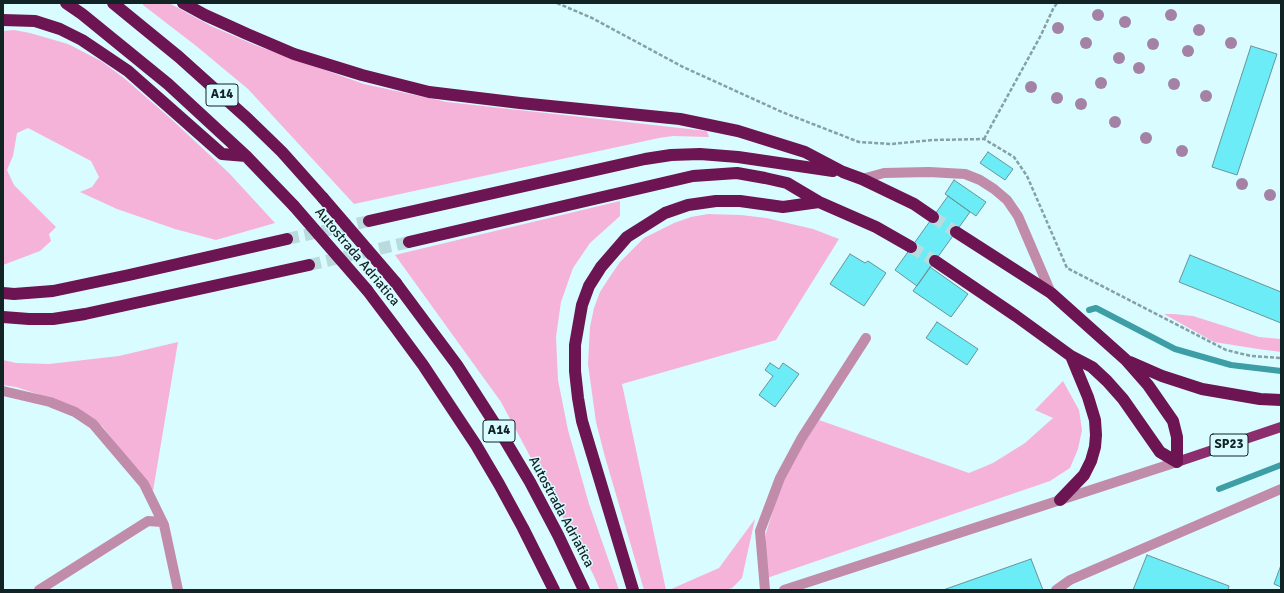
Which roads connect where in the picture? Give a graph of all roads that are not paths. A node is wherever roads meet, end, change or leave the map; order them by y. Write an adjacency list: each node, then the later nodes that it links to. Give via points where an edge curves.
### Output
1 (66, 3): 5 (highway, Autostrada Adriatica / A14, via 168,84)
2 (113, 3): 33 (highway, Autostrada Adriatica / A14, bridge, via 179,57 282,152 396,283 457,365 502,435 530,482)
3 (183, 3): 6 (highway, via 294,54 362,75 429,92 680,119 713,125 805,152)
4 (3, 20): 5 (highway, via 35,21 82,40 128,72 222,154)
5 (246, 156): 32 (highway, Autostrada Adriatica / A14, bridge, via 294,206 367,290 423,365 499,484)
6 (842, 172): 7 (highway); 10 (highway, via 738,156 671,156 645,159)
7 (862, 179): 9 (highway, via 914,204); 18 (street, via 884,174 929,172 965,174 980,180 1007,200 1018,216)
8 (819, 202): 13 (highway, via 787,184 765,178 737,173 693,176); 14 (highway, via 876,227); 34 (highway, via 783,207 716,201 665,212 626,237 589,286 582,305 575,345 578,398 582,421)
9 (933, 217)
10 (369, 221)
11 (956, 232): 18 (highway)
12 (287, 240): 17 (highway, via 53,291)
13 (409, 242)
14 (911, 247)
15 (935, 261): 21 (highway)
16 (309, 265): 19 (highway, via 85,314 53,319)
17 (3, 293)
18 (1051, 293): 22 (highway)
19 (3, 317)
20 (866, 338): 35 (street, via 800,439 780,478 760,531)
21 (1071, 356): 26 (highway, via 1092,367 1107,381 1123,399 1160,452); 28 (highway, via 1088,397 1095,420 1096,435 1093,454 1084,475)
22 (1126, 360): 24 (highway, via 1202,390); 26 (highway, via 1148,385 1172,421 1177,436)
23 (3, 391): 29 (street, via 50,402 75,412 93,424 144,484)
24 (1281, 400)
25 (1281, 428): 26 (main road, SP23)
26 (1177, 462): 28 (street, SP23)
27 (1281, 489): 37 (street, via 1070,580)
28 (1060, 500): 36 (street, SP23)
29 (162, 522): 30 (street, via 148,521); 31 (street)
30 (39, 590)
31 (178, 590)
32 (554, 590)
33 (584, 590)
34 (633, 590)
35 (765, 590)
36 (784, 590)
37 (1056, 590)

